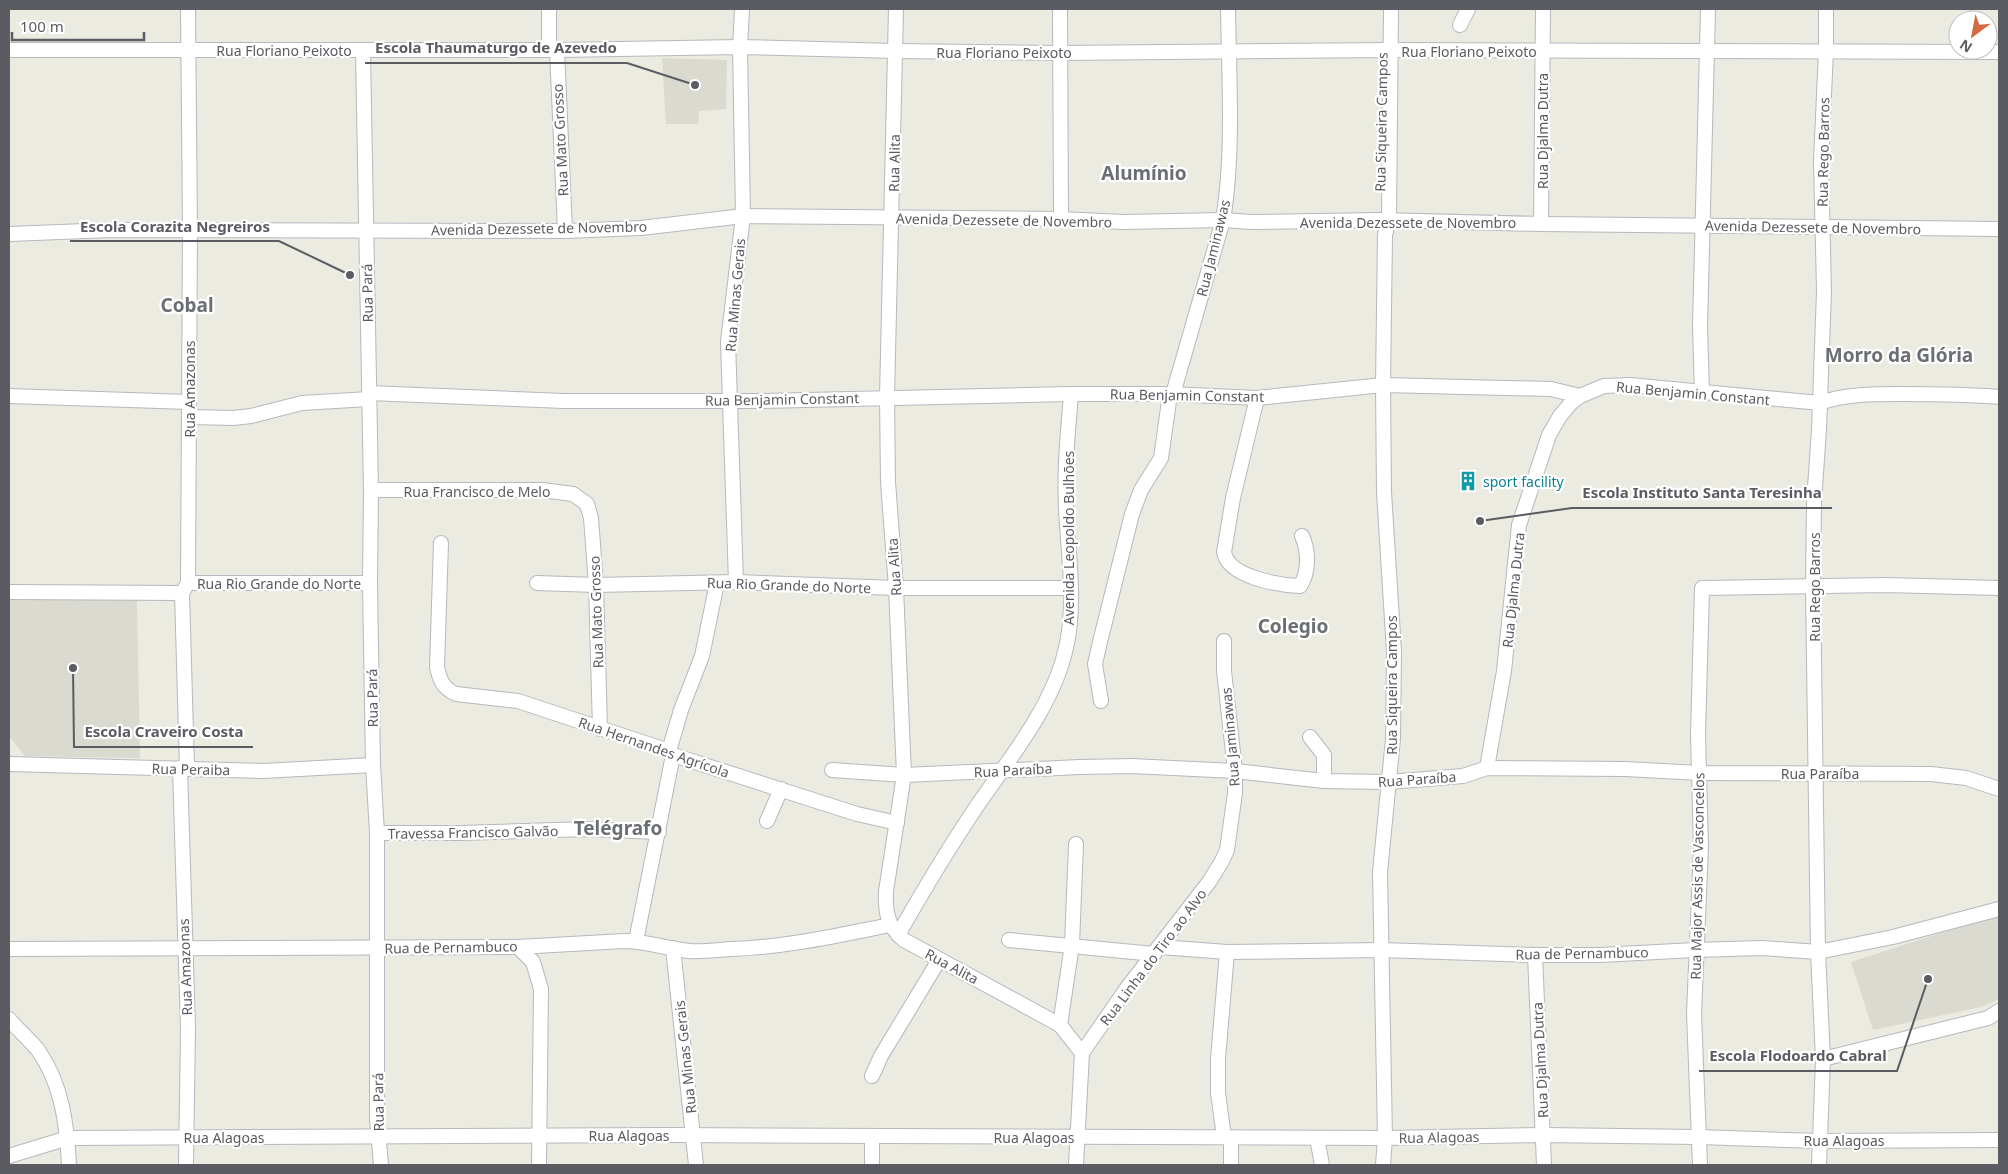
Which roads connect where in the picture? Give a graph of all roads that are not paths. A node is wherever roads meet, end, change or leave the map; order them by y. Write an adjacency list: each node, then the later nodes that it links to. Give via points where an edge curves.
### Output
1 (188, 9): 16 (street, Rua Amazonas)
2 (549, 9): 17 (street, Rua Mato Grosso)
3 (742, 9): 14 (street, Rua Minas Gerais)
4 (896, 9): 19 (street, Rua Alita)
5 (1060, 9): 26 (street)
6 (1228, 9): 23 (street, Rua Jaminawas)
7 (1382, 9): 20 (street, Rua Siqueira Campos)
8 (1391, 9): 20 (street, Rua Siqueira Campos)
9 (1468, 9): 13 (street)
10 (1543, 9): 21 (street, Rua Djalma Dutra)
11 (1708, 9): 24 (street)
12 (1826, 9): 22 (street, Rua Rego Barros)
13 (1460, 25)
14 (740, 47): 17 (street, Rua Floriano Peixoto); 19 (street, Rua Floriano Peixoto); 27 (street, Rua Minas Gerais)
15 (9, 50): 16 (street, Rua Floriano Peixoto)
16 (188, 50): 18 (street, Rua Floriano Peixoto); 36 (street, Rua Amazonas)
17 (553, 50): 18 (street, Rua Floriano Peixoto); 38 (street, Rua Mato Grosso)
18 (362, 51): 37 (street, Rua Pará)
19 (896, 51): 26 (street, Rua Floriano Peixoto); 28 (street, Rua Alita)
20 (1387, 51): 21 (street, Rua Floriano Peixoto); 23 (street, Rua Floriano Peixoto); 31 (street, Rua Siqueira Campos)
21 (1542, 51): 24 (street, Rua Floriano Peixoto); 32 (street, Rua Djalma Dutra)
22 (1826, 51): 24 (street, Rua Floriano Peixoto); 25 (street, Rua Floriano Peixoto); 34 (street, Rua Rego Barros, via 1821,161)
23 (1229, 52): 26 (street, Rua Floriano Peixoto); 30 (street, Rua Jaminawas, via 1229,170)
24 (1706, 52): 33 (street)
25 (1999, 52)
26 (1060, 53): 29 (street)
27 (743, 216): 28 (street, Avenida Dezessete de Novembro); 38 (street, Avenida Dezessete de Novembro, via 641,228); 50 (street, Rua Minas Gerais, via 728,342)
28 (893, 218): 29 (street, Avenida Dezessete de Novembro); 47 (street, Rua Alita)
29 (1061, 219): 30 (street, Avenida Dezessete de Novembro, via 1123,222)
30 (1223, 220): 31 (street, Avenida Dezessete de Novembro); 43 (street, Rua Jaminawas)
31 (1385, 220): 32 (street, Avenida Dezessete de Novembro); 40 (street, Rua Siqueira Campos)
32 (1541, 224): 33 (street, Avenida Dezessete de Novembro)
33 (1702, 226): 34 (street, Avenida Dezessete de Novembro); 41 (street)
34 (1823, 227): 35 (street, Avenida Dezessete de Novembro); 52 (street, Rua Rego Barros)
35 (1999, 229)
36 (190, 230): 37 (street, Avenida Dezessete de Novembro); 39 (street, Avenida Dezessete de Novembro); 51 (street, Rua Amazonas)
37 (366, 230): 38 (street, Avenida Dezessete de Novembro); 45 (street, Rua Pará)
38 (565, 230)
39 (9, 234)
40 (1383, 385): 46 (street, Rua Benjamin Constant, via 1551,389); 49 (street, Rua Benjamin Constant); 85 (street, Rua Siqueira Campos, via 1384,492 1394,652 1393,739)
41 (1702, 393): 46 (street, Rua Benjamin Constant, via 1604,386); 52 (street, Rua Benjamin Constant)
42 (1071, 394): 43 (street, Rua Benjamin Constant); 47 (street, Rua Benjamin Constant); 66 (street, Avenida Leopoldo Bulhões, via 1066,462)
43 (1172, 394): 49 (street, Rua Benjamin Constant); 70 (street, Rua Jaminawas, via 1161,458 1141,490 1132,514 1095,664)
44 (9, 396): 51 (street)
45 (369, 396): 50 (street, Rua Benjamin Constant); 53 (street, Rua Benjamin Constant, via 302,403 251,416); 54 (street, Rua Pará)
46 (1580, 396): 77 (street, Rua Djalma Dutra, via 1560,416 1549,435 1519,525 1504,671)
47 (887, 397): 50 (street, Rua Benjamin Constant); 65 (street, Rua Alita, via 888,482)
48 (1999, 397): 52 (street, Rua Benjamin Constant, via 1962,393 1888,394 1837,397)
49 (1257, 398): 56 (street, via 1233,498 1225,558 1251,576 1300,586 1305,578 1307,558)
50 (731, 401): 59 (street, Rua Minas Gerais)
51 (189, 402): 53 (street, Rua Amazonas)
52 (1820, 403): 63 (street, Rua Rego Barros)
53 (189, 417): 64 (street, Rua Amazonas)
54 (371, 490): 55 (street, Rua Francisco de Melo, via 542,490 566,492); 60 (street, Rua Pará)
55 (581, 498): 62 (street, Rua Mato Grosso, via 587,504 591,518)
56 (1302, 536)
57 (441, 543): 71 (street, Rua Hernandes Agrícola, via 437,667 447,690 456,694 518,701)
58 (717, 582): 59 (street, Rua Rio Grande do Norte); 62 (street, Rua Rio Grande do Norte); 73 (street, via 702,656 681,710)
59 (736, 582): 65 (street, Rua Rio Grande do Norte)
60 (370, 583): 64 (street, Rua Rio Grande do Norte); 75 (street, Rua Pará)
61 (538, 583): 62 (street, Rua Rio Grande do Norte)
62 (596, 584): 71 (street, Rua Mato Grosso)
63 (1813, 587): 67 (street); 81 (street, Rua Rego Barros); 82 (street, Rua Major Assis de Vasconcelos, via 1702,588)
64 (185, 588): 68 (street, Rua Rio Grande do Norte); 76 (street, Rua Amazonas)
65 (896, 588): 66 (street, Rua Rio Grande do Norte); 83 (street, Rua Alita)
66 (1070, 588): 79 (street, Avenida Leopoldo Bulhões, via 1065,652 1052,688 1033,724)
67 (1999, 588)
68 (9, 592)
69 (1224, 641): 80 (street, Rua Jaminawas, via 1224,671)
70 (1101, 701)
71 (600, 729): 73 (street, Rua Hernandes Agrícola)
72 (1310, 738): 84 (street, via 1324,755)
73 (671, 753): 86 (street, Rua Hernandes Agrícola); 90 (street)
74 (9, 764): 76 (street, Rua Peraiba)
75 (373, 765): 76 (street, Rua Peraiba, via 263,771); 91 (street, Rua Pará)
76 (183, 768): 103 (street, Rua Amazonas)
77 (1487, 768): 82 (street, Rua Paraíba); 85 (street, Rua Paraíba, via 1464,776)
78 (832, 770): 83 (street, Rua Paraíba)
79 (1001, 771): 80 (street, Rua Paraíba, via 1122,766); 83 (street, Rua Paraíba); 95 (street, Avenida Leopoldo Bulhões)
80 (1235, 771): 84 (street, Rua Paraíba); 93 (street, Rua Jaminawas, via 1229,837)
81 (1817, 772): 82 (street, Rua Paraíba); 87 (street, Rua Paraíba, via 1931,774 1966,778); 108 (street, Rua Rego Barros)
82 (1700, 773): 106 (street, Rua Major Assis de Vasconcelos, via 1701,847)
83 (904, 775): 89 (street, Rua Alita)
84 (1324, 781): 85 (street, Rua Paraíba)
85 (1388, 782): 105 (street, Rua Siqueira Campos, via 1380,872)
86 (782, 789): 88 (street); 89 (street, Rua Hernandes Agrícola, via 857,814)
87 (1999, 789)
88 (767, 820)
89 (897, 823): 95 (street, Rua Alita, via 885,909)
90 (659, 832): 91 (street, Travessa Francisco Galvão, via 587,829); 97 (street)
91 (377, 833): 100 (street, Rua Pará)
92 (1076, 844): 98 (street)
93 (1222, 861): 104 (street, Rua Linha do Tiro ao Alvo)
94 (1999, 909): 108 (street, Rua de Pernambuco, via 1892,937)
95 (894, 930): 101 (street, Rua de Pernambuco, via 763,948 689,951); 110 (street, Rua Alita)
96 (1009, 940): 98 (street, Rua de Pernambuco)
97 (636, 941): 99 (street, Rua de Pernambuco); 101 (street, Rua de Pernambuco)
98 (1072, 945): 104 (street, Rua de Pernambuco); 113 (street)
99 (518, 947): 100 (street, Rua de Pernambuco); 120 (street, via 533,962 541,989)
100 (378, 948): 103 (street, Rua de Pernambuco); 119 (street, Rua Pará)
101 (673, 948): 117 (street, Rua Minas Gerais)
102 (9, 949): 103 (street, Rua de Pernambuco)
103 (184, 949): 125 (street, Rua Amazonas, via 188,1029)
104 (1157, 950): 107 (street, Rua de Pernambuco); 114 (street, Rua Linha do Tiro ao Alvo)
105 (1381, 950): 107 (street, Rua de Pernambuco); 109 (street, Rua de Pernambuco); 128 (street, Rua Siqueira Campos)
106 (1695, 950): 108 (street, Rua de Pernambuco, via 1762,948); 109 (street, Rua de Pernambuco); 123 (street, Rua Major Assis de Vasconcelos, via 1694,1024)
107 (1227, 952): 126 (street, via 1218,1093)
108 (1818, 952): 115 (street, Rua Rego Barros)
109 (1535, 955): 118 (street, Rua Djalma Dutra)
110 (939, 960): 113 (street, Rua Alita); 116 (street)
111 (1999, 1011): 115 (street, via 1988,1018)
112 (9, 1019): 124 (street, via 28,1037 50,1070)
113 (1060, 1025): 114 (street)
114 (1082, 1053): 122 (street)
115 (1822, 1059): 130 (street, Rua Rego Barros)
116 (872, 1076)
117 (693, 1135): 120 (street, Rua Alagoas); 121 (street, Rua Alagoas); 136 (street, Rua Minas Gerais)
118 (1543, 1135): 123 (street, Rua Alagoas); 128 (street, Rua Alagoas); 142 (street, Rua Djalma Dutra)
119 (379, 1136): 120 (street, Rua Alagoas); 125 (street, Rua Alagoas); 134 (street, Rua Pará)
120 (539, 1136): 135 (street)
121 (872, 1136): 122 (street, Rua Alagoas); 137 (street)
122 (1077, 1137): 126 (street, Rua Alagoas); 138 (street)
123 (1699, 1137): 130 (street, Rua Alagoas); 143 (street, Rua Major Assis de Vasconcelos)
124 (68, 1138): 125 (street, Rua Alagoas); 131 (street, Rua Alagoas); 132 (street)
125 (186, 1138): 133 (street, Rua Amazonas)
126 (1228, 1138): 127 (street, Rua Alagoas); 139 (street)
127 (1317, 1138): 128 (street, Rua Alagoas); 140 (street)
128 (1385, 1138): 141 (street, Rua Siqueira Campos)
129 (1999, 1140): 130 (street, Rua Alagoas)
130 (1819, 1141): 144 (street, Rua Rego Barros)
131 (9, 1156)
132 (69, 1165)
133 (186, 1165)
134 (381, 1165)
135 (539, 1165)
136 (696, 1165)
137 (872, 1165)
138 (1076, 1165)
139 (1231, 1165)
140 (1322, 1165)
141 (1383, 1165)
142 (1544, 1165)
143 (1700, 1165)
144 (1819, 1165)

